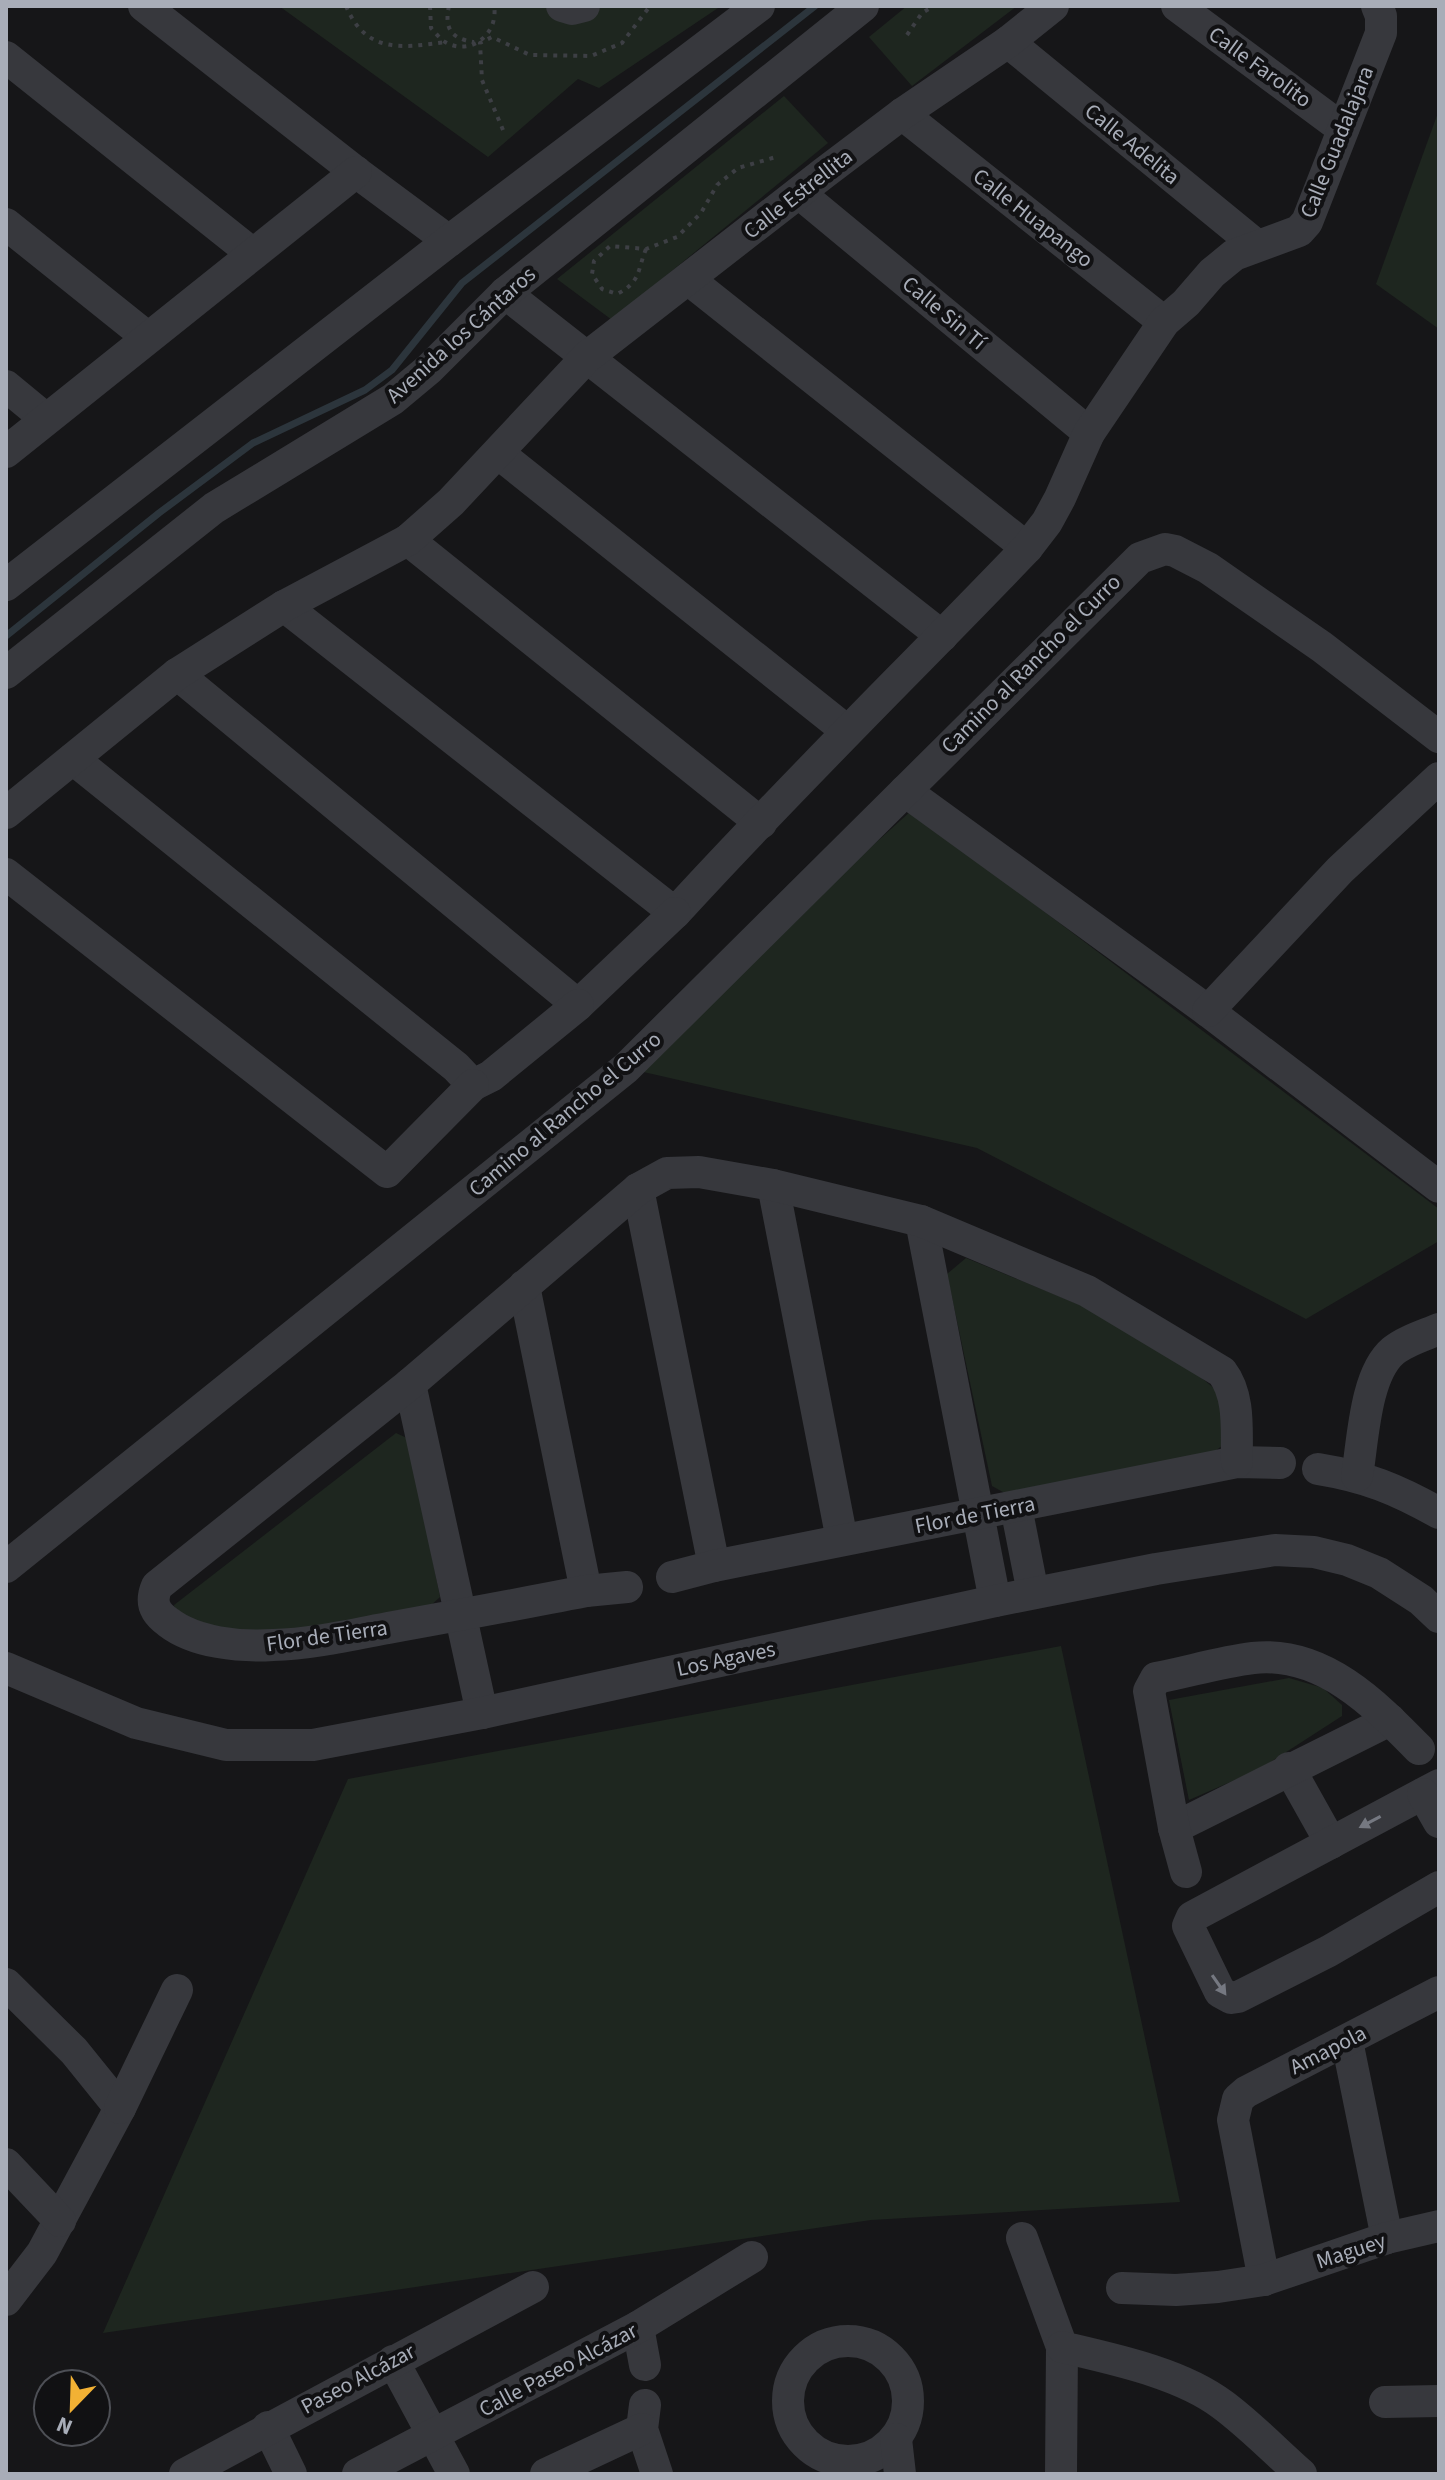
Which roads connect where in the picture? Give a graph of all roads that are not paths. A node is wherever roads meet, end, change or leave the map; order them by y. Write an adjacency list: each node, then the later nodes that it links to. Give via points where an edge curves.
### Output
1 (144, 6): 11 (street)
2 (863, 6): 18 (street, Avenida los Cántaros)
3 (1053, 6): 7 (street, Calle Estrellita)
4 (1177, 6): 10 (street, Calle Farolito)
5 (1377, 6): 10 (street, Calle Guadalajara, via 1381,33)
6 (749, 9): 14 (street)
7 (1008, 42): 9 (street, Calle Estrellita); 15 (street, Calle Adelita)
8 (6, 57): 16 (street)
9 (902, 114): 12 (street, Calle Estrellita); 19 (street, Calle Huapango)
10 (1343, 129): 15 (street, Calle Guadalajara, via 1307,222 1299,231)
11 (356, 172): 14 (street); 16 (street)
12 (799, 193): 17 (street, Calle Estrellita); 24 (street, Calle Sin Tí)
13 (6, 224): 20 (street)
14 (449, 241): 29 (street)
15 (1256, 245): 19 (street, Calle Guadalajara, via 1212,273)
16 (253, 254): 20 (street)
17 (688, 279): 21 (street, Calle Estrellita); 28 (street)
18 (505, 293): 21 (street); 32 (street, Avenida los Cántaros, via 393,399 214,508)
19 (1164, 322): 24 (street, Calle Guadalajara)
20 (147, 337): 23 (street)
21 (587, 357): 26 (street, Calle Estrellita); 31 (street)
22 (6, 386): 23 (street)
23 (46, 419): 25 (street)
24 (1089, 433): 28 (street, Calle Guadalajara, via 1060,498)
25 (6, 452)
26 (498, 453): 27 (street, Calle Estrellita); 34 (street)
27 (408, 540): 30 (street, Calle Estrellita); 40 (street)
28 (1027, 548): 31 (street, Calle Guadalajara)
29 (6, 585)
30 (284, 606): 33 (street, Calle Estrellita); 42 (street)
31 (942, 636): 34 (street, Calle Guadalajara)
32 (6, 673)
33 (177, 674): 36 (street, Calle Estrellita); 43 (street)
34 (847, 731): 40 (street, Calle Guadalajara)
35 (1439, 737): 38 (street, Camino al Rancho el Curro, via 1208,568 1165,549 1126,569)
36 (73, 759): 39 (street, Calle Estrellita); 45 (street)
37 (1439, 778): 44 (street, via 1340,870)
38 (905, 791): 44 (street); 62 (street, Camino al Rancho el Curro, via 626,1068)
39 (6, 813)
40 (761, 823): 42 (street, Calle Guadalajara)
41 (6, 874): 45 (street, Calle Guadalajara, via 387,1172)
42 (675, 913): 43 (street, Calle Guadalajara)
43 (578, 1005): 45 (street, Calle Guadalajara)
44 (1208, 1011): 47 (street)
45 (473, 1085)
46 (773, 1185): 48 (street, via 699,1172 667,1173); 49 (street); 60 (street)
47 (1439, 1187)
48 (638, 1189): 50 (street); 61 (street)
49 (921, 1221): 53 (street, via 1087,1291 1222,1372 1235,1400); 59 (street)
50 (524, 1286): 52 (street); 65 (street)
51 (1439, 1329): 56 (street, via 1394,1350 1379,1369)
52 (410, 1384): 68 (street); 68 (street, Flor de Tierra, via 157,1586 153,1606 172,1626 235,1645 289,1644)
53 (1237, 1462): 54 (street, Flor de Tierra); 57 (street, Flor de Tierra)
54 (1280, 1463)
55 (1318, 1469): 56 (street)
56 (1357, 1476): 58 (street, via 1395,1488)
57 (1016, 1507): 59 (street, Flor de Tierra); 66 (street)
58 (1439, 1513)
59 (976, 1515): 60 (street, Flor de Tierra); 67 (street)
60 (842, 1540): 61 (street, Flor de Tierra)
61 (714, 1566): 63 (street, Flor de Tierra)
62 (6, 1567)
63 (672, 1577)
64 (627, 1587): 65 (street, Flor de Tierra)
65 (586, 1591): 68 (street, Flor de Tierra)
66 (1033, 1593): 67 (street, Los Agaves); 69 (street, Los Agaves, via 1275,1550 1314,1552 1379,1573)
67 (995, 1601): 71 (street, Los Agaves)
68 (462, 1615): 71 (street)
69 (1439, 1617)
70 (6, 1668): 71 (street, Los Agaves, via 136,1723 226,1745 313,1745)
71 (482, 1713)
72 (1390, 1720): 73 (street); 74 (street); 77 (street, via 1330,1674 1282,1658 1254,1658 1156,1678 1149,1691)
73 (1419, 1749)
74 (1289, 1768): 77 (street); 78 (street)
75 (1431, 1790): 76 (street); 78 (street, one-way to 78)
76 (1439, 1822)
77 (1174, 1828): 79 (street)
78 (1331, 1843): 80 (street, one-way to 80, via 1190,1919 1188,1926 1220,1992 1238,1997)
79 (1186, 1872)
80 (1439, 1887)
81 (6, 1984): 85 (street, via 74,2051)
82 (177, 1990): 85 (street)
83 (1439, 1992): 84 (street, Amapola)
84 (1347, 2041): 90 (street); 92 (street, Amapola, via 1238,2099 1233,2120)
85 (120, 2108): 87 (street)
86 (6, 2164): 87 (street)
87 (60, 2221): 95 (street)
88 (1439, 2226): 90 (street, Maguey)
89 (1022, 2238): 97 (street)
90 (1387, 2238): 92 (street, Maguey)
91 (752, 2257): 96 (street, Calle Paseo Alcázar)
92 (1264, 2280): 94 (street, Maguey, via 1176,2290)
93 (533, 2287): 98 (street, Paseo Alcázar)
94 (1122, 2288)
95 (6, 2300)
96 (638, 2327): 99 (street); 103 (street, Calle Paseo Alcázar)
97 (1062, 2347): 106 (street, via 1172,2378 1221,2403); 114 (street)
98 (393, 2361): 102 (street, Paseo Alcázar); 103 (street)
99 (645, 2365)
100 (1439, 2401): 101 (street)
101 (1385, 2402)
102 (268, 2427): 107 (street, Paseo Alcázar); 108 (street)
103 (432, 2437): 109 (street, Calle Paseo Alcázar); 110 (street)
104 (896, 2439): 105 (street, via 874,2456); 105 (street, via 907,2417 909,2392 900,2369 884,2351 861,2341 837,2340 814,2349 797,2366 787,2389 788,2413 797,2436); 113 (street)
105 (822, 2464)
106 (1296, 2472)
107 (185, 2474)
108 (291, 2474)
109 (358, 2474)
110 (454, 2474)
111 (546, 2474): 112 (street, via 643,2417)
112 (657, 2474)
113 (900, 2474)
114 (1061, 2474)

